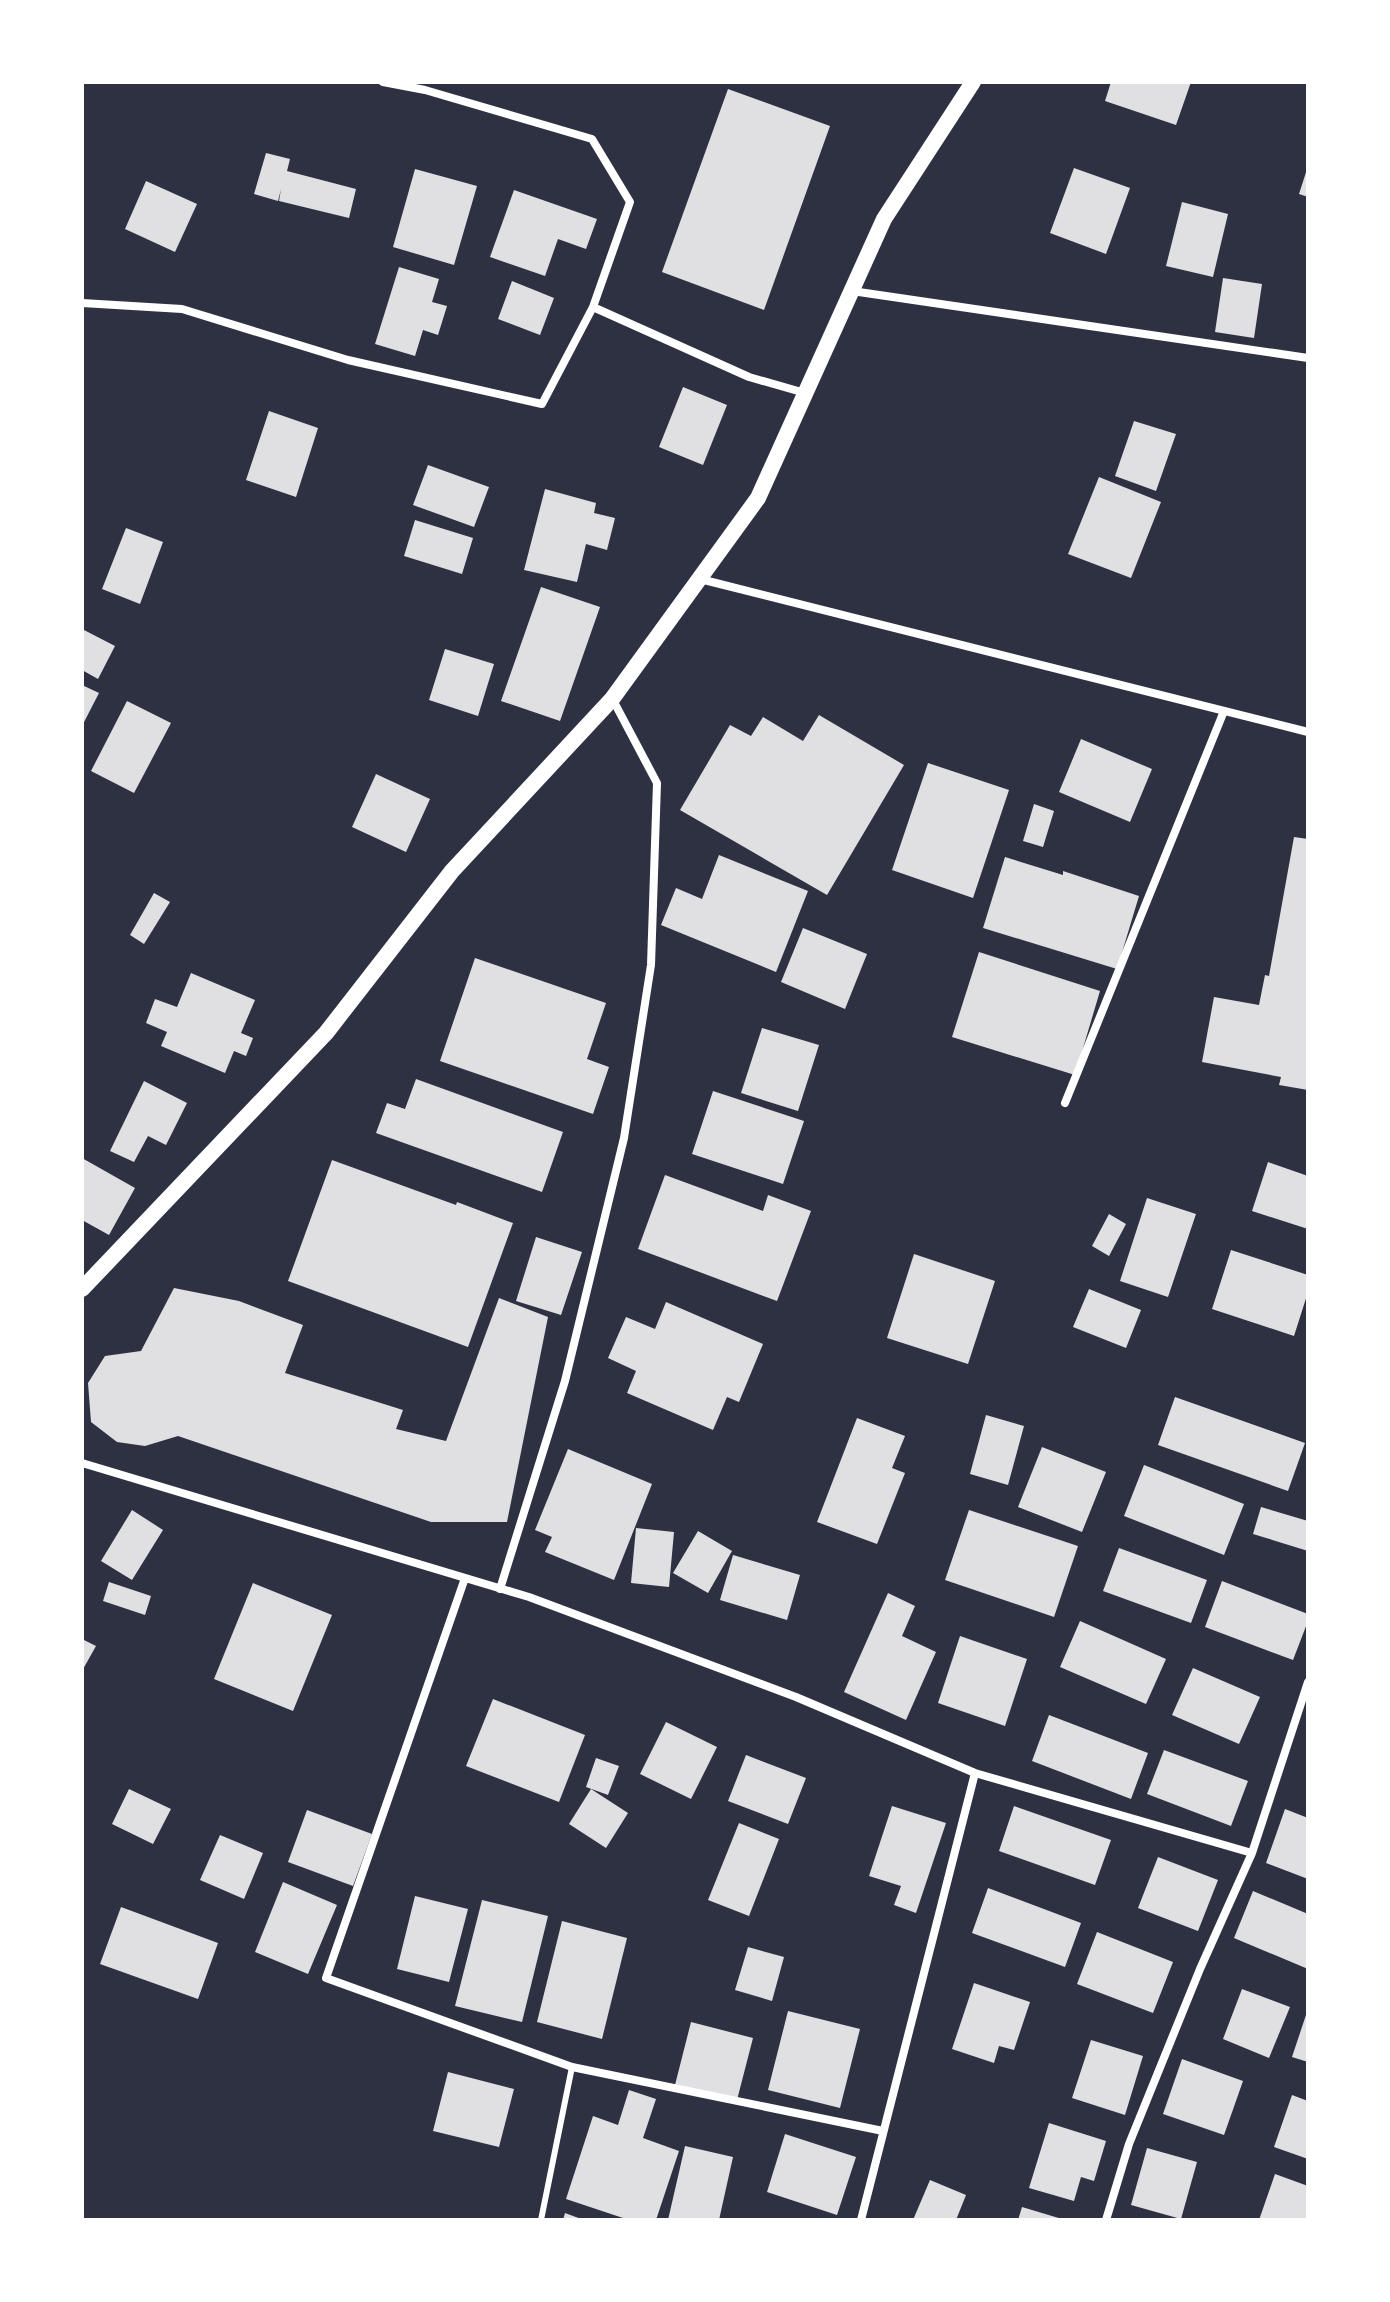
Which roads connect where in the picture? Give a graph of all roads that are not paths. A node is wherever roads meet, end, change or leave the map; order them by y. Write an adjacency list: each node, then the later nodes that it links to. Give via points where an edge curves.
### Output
1 (383, 82): 5 (street, via 592,139 630,202)
2 (973, 82): 3 (main road, via 884,219)
3 (852, 291): 6 (street); 7 (main road)
4 (82, 303): 5 (street, via 182,309 348,360 542,404)
5 (593, 307): 7 (street, via 749,377)
6 (1308, 358)
7 (805, 393): 8 (main road, via 758,498)
8 (700, 579): 9 (main road); 10 (street)
9 (612, 699): 13 (main road, via 452,871 326,1033); 16 (street, via 657,783 651,965 624,1138 565,1381)
10 (1224, 711): 11 (street); 12 (street)
11 (1308, 732)
12 (1065, 1103)
13 (82, 1289)
14 (82, 1463): 15 (street)
15 (465, 1578): 16 (street); 20 (street, via 326,1978)
16 (500, 1589): 18 (street, via 796,1697)
17 (1308, 1682): 19 (street)
18 (975, 1773): 19 (street); 21 (street)
19 (1252, 1853): 24 (street, via 1129,2144)
20 (572, 2067): 21 (street); 22 (lane)
21 (883, 2131): 23 (street)
22 (541, 2220)
23 (861, 2220)
24 (1106, 2220)

